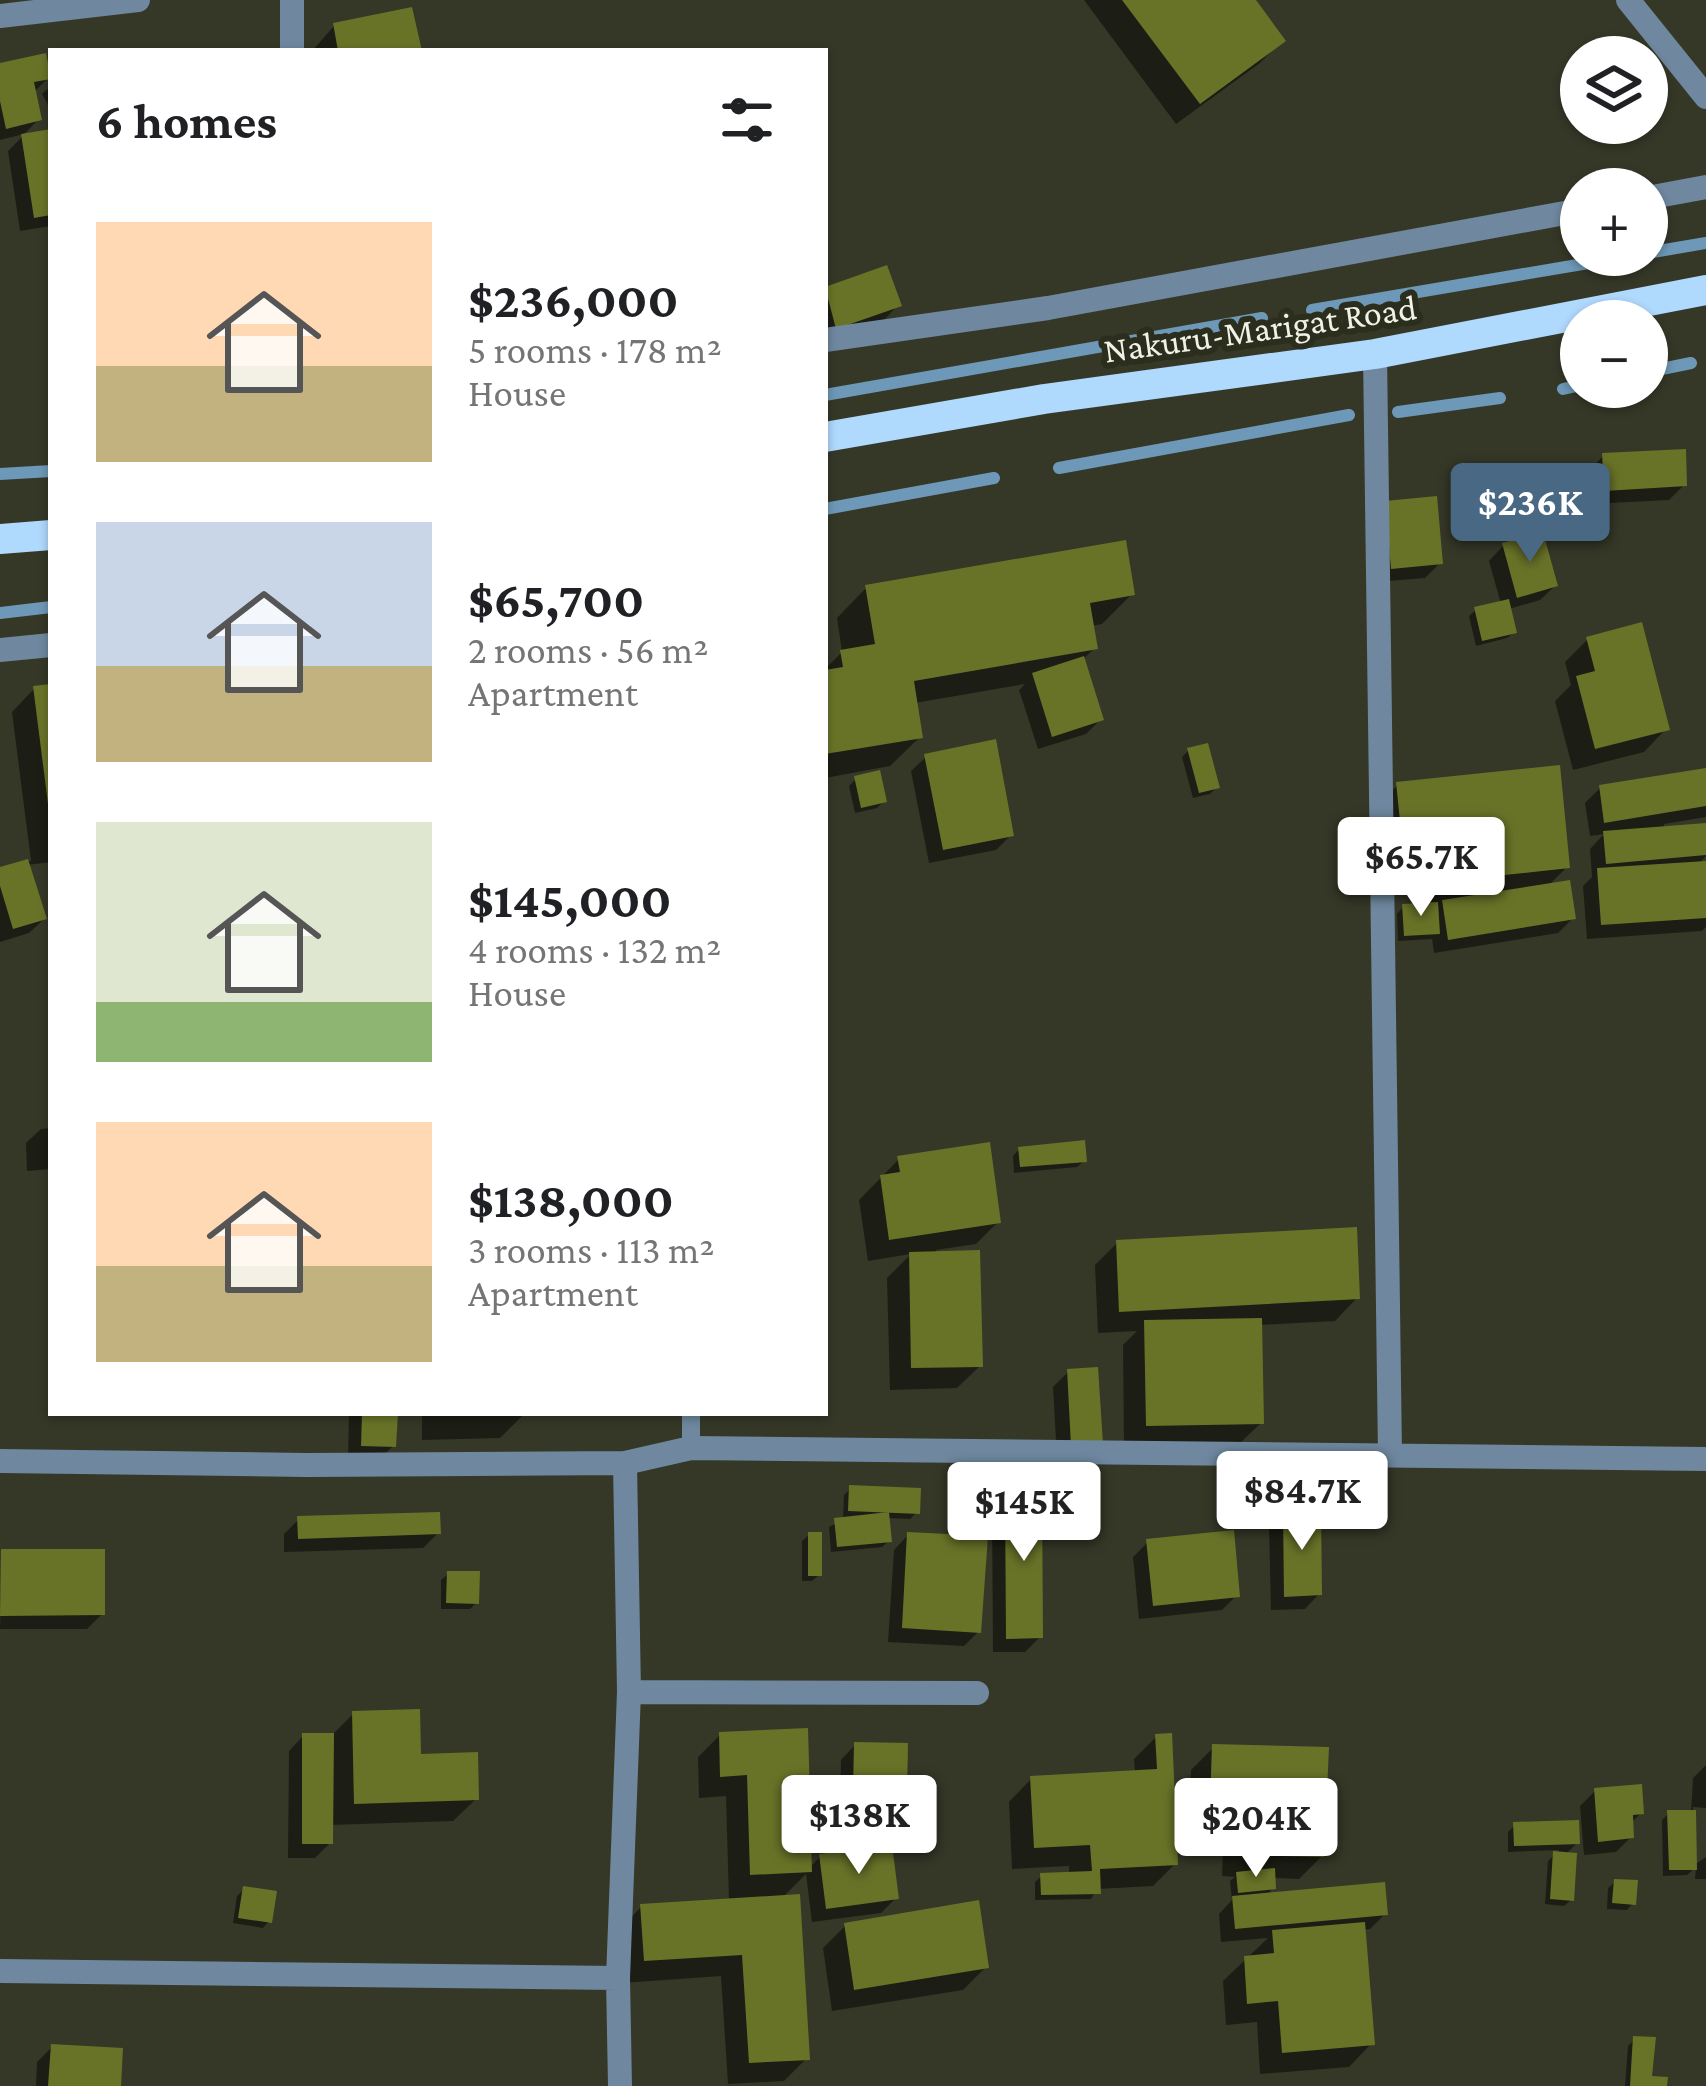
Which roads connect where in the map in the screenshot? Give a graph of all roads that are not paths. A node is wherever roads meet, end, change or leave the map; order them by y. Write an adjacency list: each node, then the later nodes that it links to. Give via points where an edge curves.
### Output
1 (139, 0): 4 (street)
2 (292, 0): 5 (street)
3 (1628, 0): 6 (street)
4 (0, 16)
5 (292, 48)
6 (1706, 97)
7 (1706, 187): 8 (street)
8 (1668, 194)
9 (1560, 214): 11 (street, via 1048,308)
10 (1706, 290): 12 (main road, Nakuru-Marigat Road)
11 (828, 340)
12 (1375, 354): 13 (main road, Nakuru-Marigat Road); 20 (street)
13 (828, 436)
14 (48, 535): 15 (main road)
15 (0, 539)
16 (48, 645): 17 (street)
17 (0, 650)
18 (692, 1416): 19 (lane)
19 (691, 1448): 20 (street); 23 (street)
20 (1390, 1454): 21 (street)
21 (1706, 1459)
22 (0, 1461): 23 (street)
23 (625, 1462): 24 (street)
24 (629, 1692): 25 (street); 27 (street)
25 (977, 1693)
26 (0, 1971): 27 (street)
27 (618, 1978): 28 (street)
28 (620, 2086)

